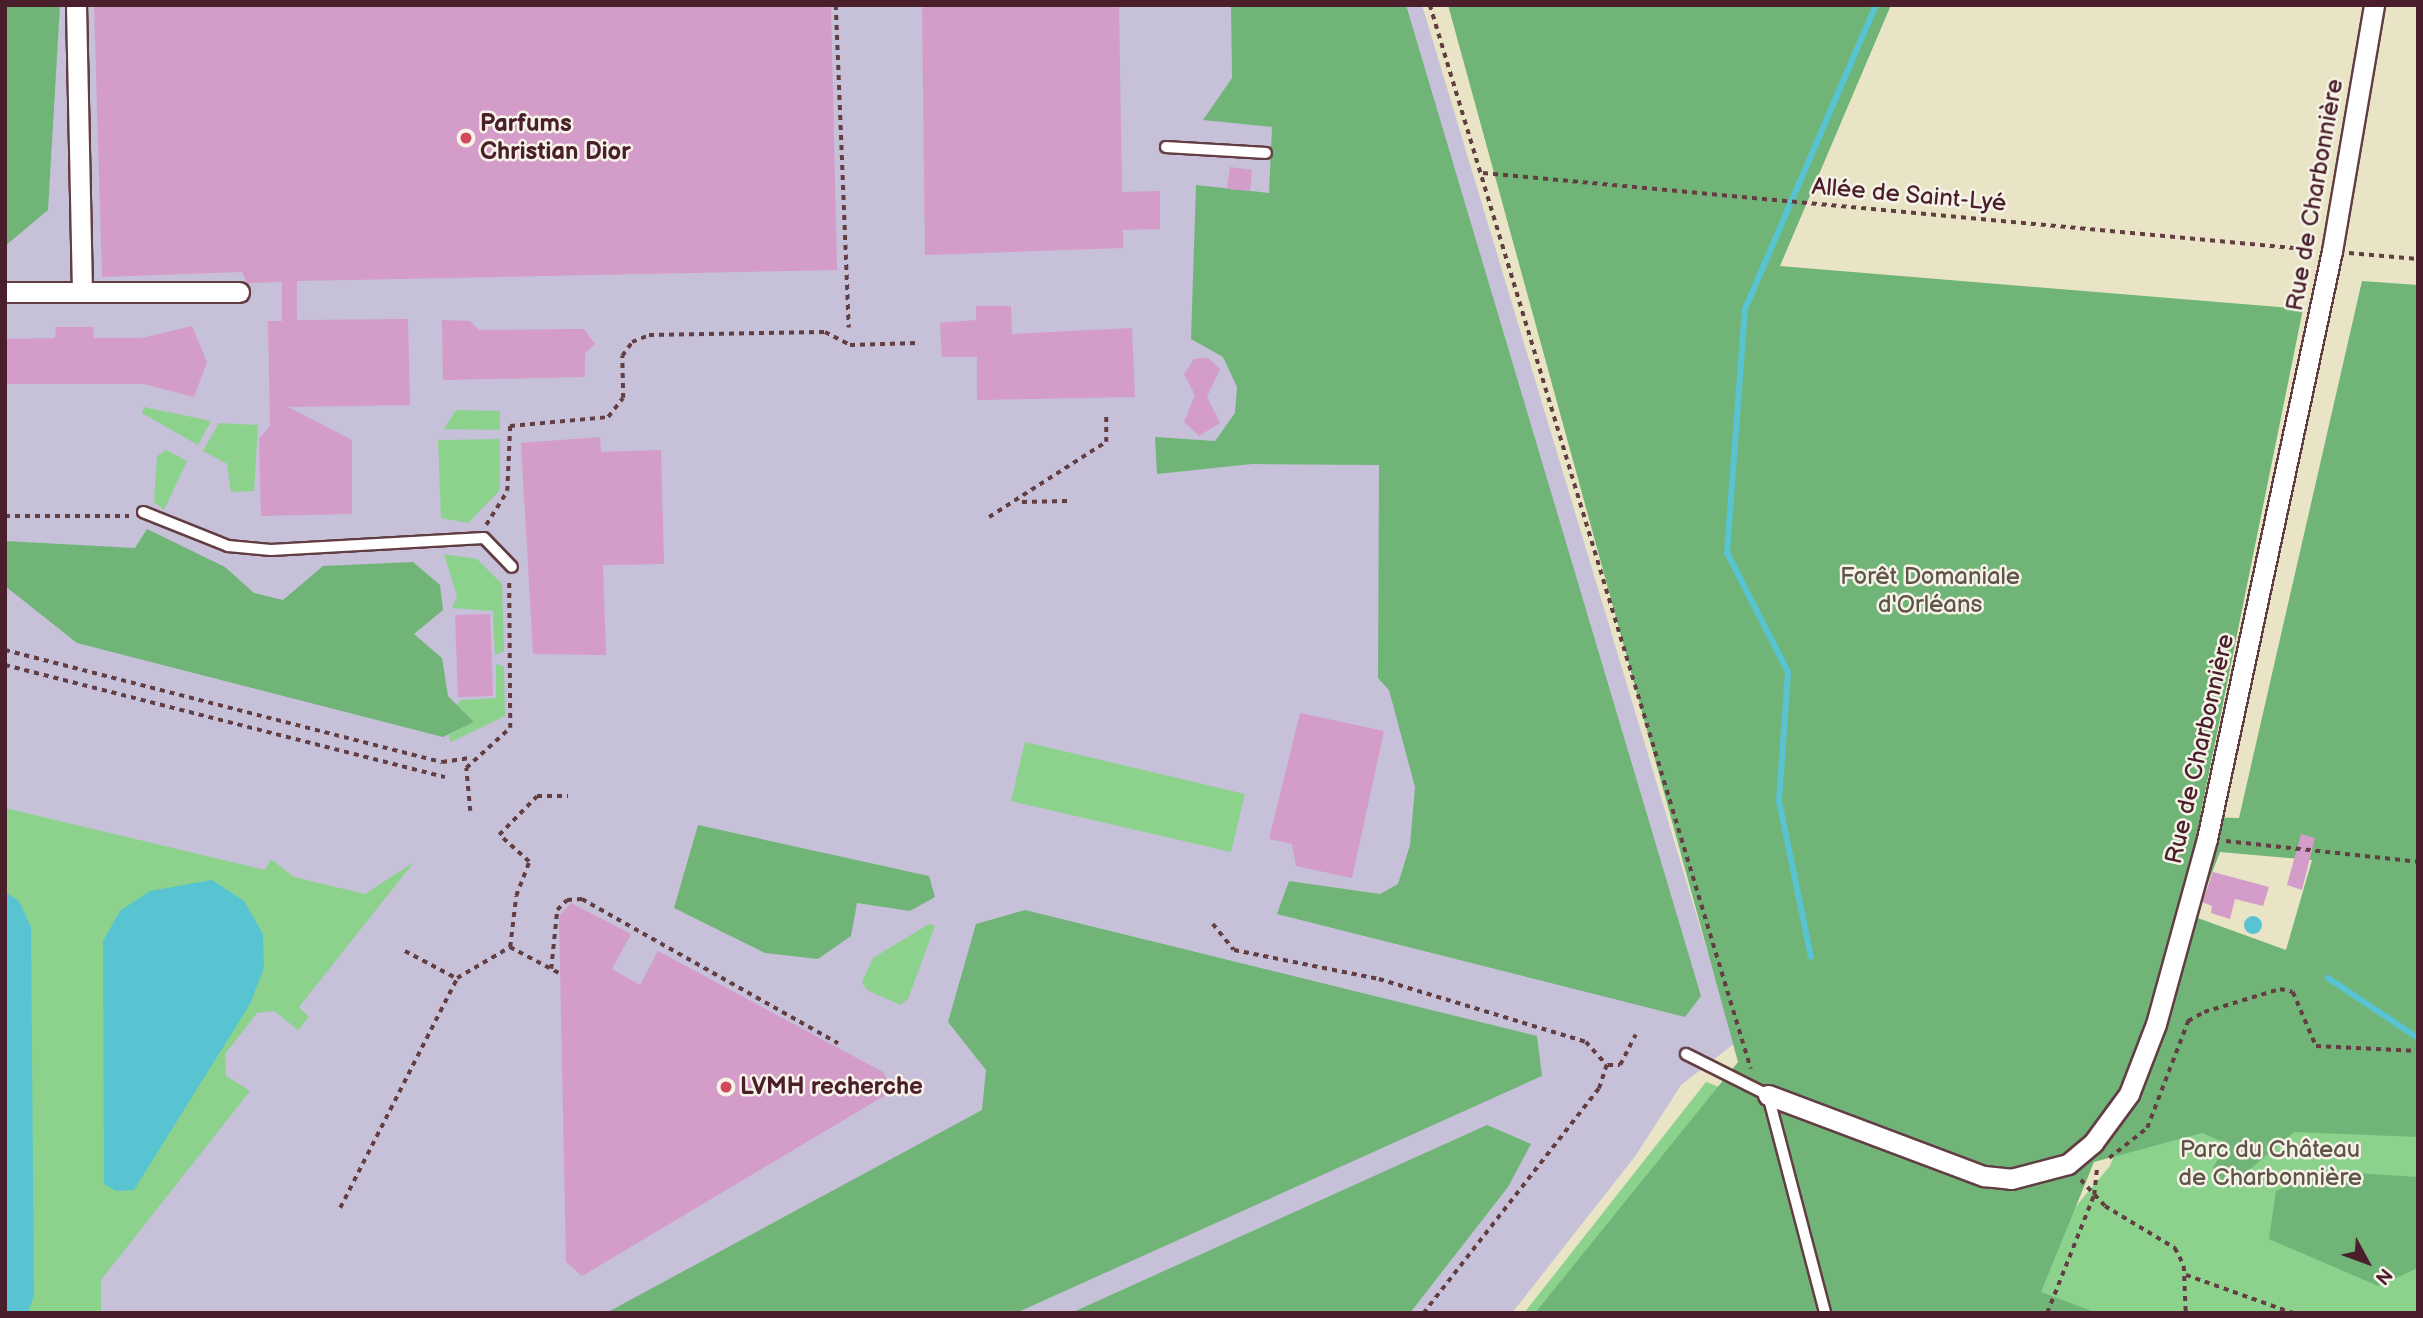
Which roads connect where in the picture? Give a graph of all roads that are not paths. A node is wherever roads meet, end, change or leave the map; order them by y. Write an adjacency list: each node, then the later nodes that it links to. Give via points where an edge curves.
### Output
1 (76, 5): 5 (street)
2 (2374, 5): 11 (street, Rue de Charbonnière, via 2332,251 2207,839 2156,1024 2129,1094 2093,1143 2068,1164 2036,1177 1984,1176)
3 (1166, 147): 4 (lane)
4 (1266, 153)
5 (82, 291): 6 (street); 7 (street)
6 (5, 292)
7 (239, 292)
8 (143, 512): 9 (lane, via 228,546 271,550 484,538)
9 (507, 569)
10 (1686, 1054): 11 (lane)
11 (1761, 1092): 12 (lane)
12 (1825, 1313)

